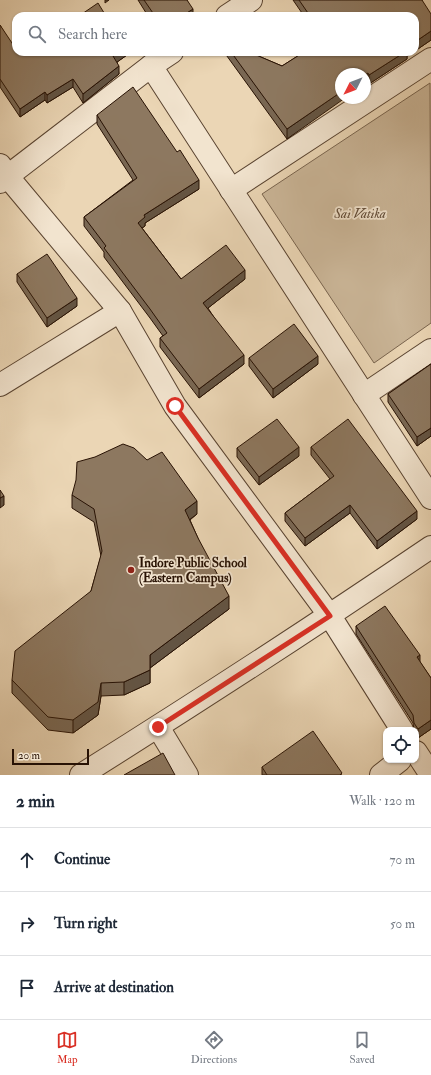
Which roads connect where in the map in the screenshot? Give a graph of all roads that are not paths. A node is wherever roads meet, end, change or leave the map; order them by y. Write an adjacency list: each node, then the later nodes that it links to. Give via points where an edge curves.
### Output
1 (252, 0): 2 (street)
2 (233, 12)
3 (166, 56): 5 (street)
4 (431, 59): 7 (street)
5 (151, 66): 6 (street); 7 (street)
6 (3, 175): 8 (street)
7 (231, 190): 11 (street)
8 (120, 311): 10 (street); 14 (street, via 175,406)
9 (431, 350): 11 (street)
10 (0, 385)
11 (364, 395): 12 (street)
12 (431, 498)
13 (431, 547): 14 (street)
14 (330, 616): 15 (street); 16 (street)
15 (158, 727): 21 (street); 22 (street)
16 (400, 727)
17 (431, 740): 18 (street)
18 (419, 746)
19 (419, 757): 24 (street)
20 (396, 763): 23 (street)
21 (81, 775)
22 (187, 775)
23 (381, 775)
24 (431, 775)

